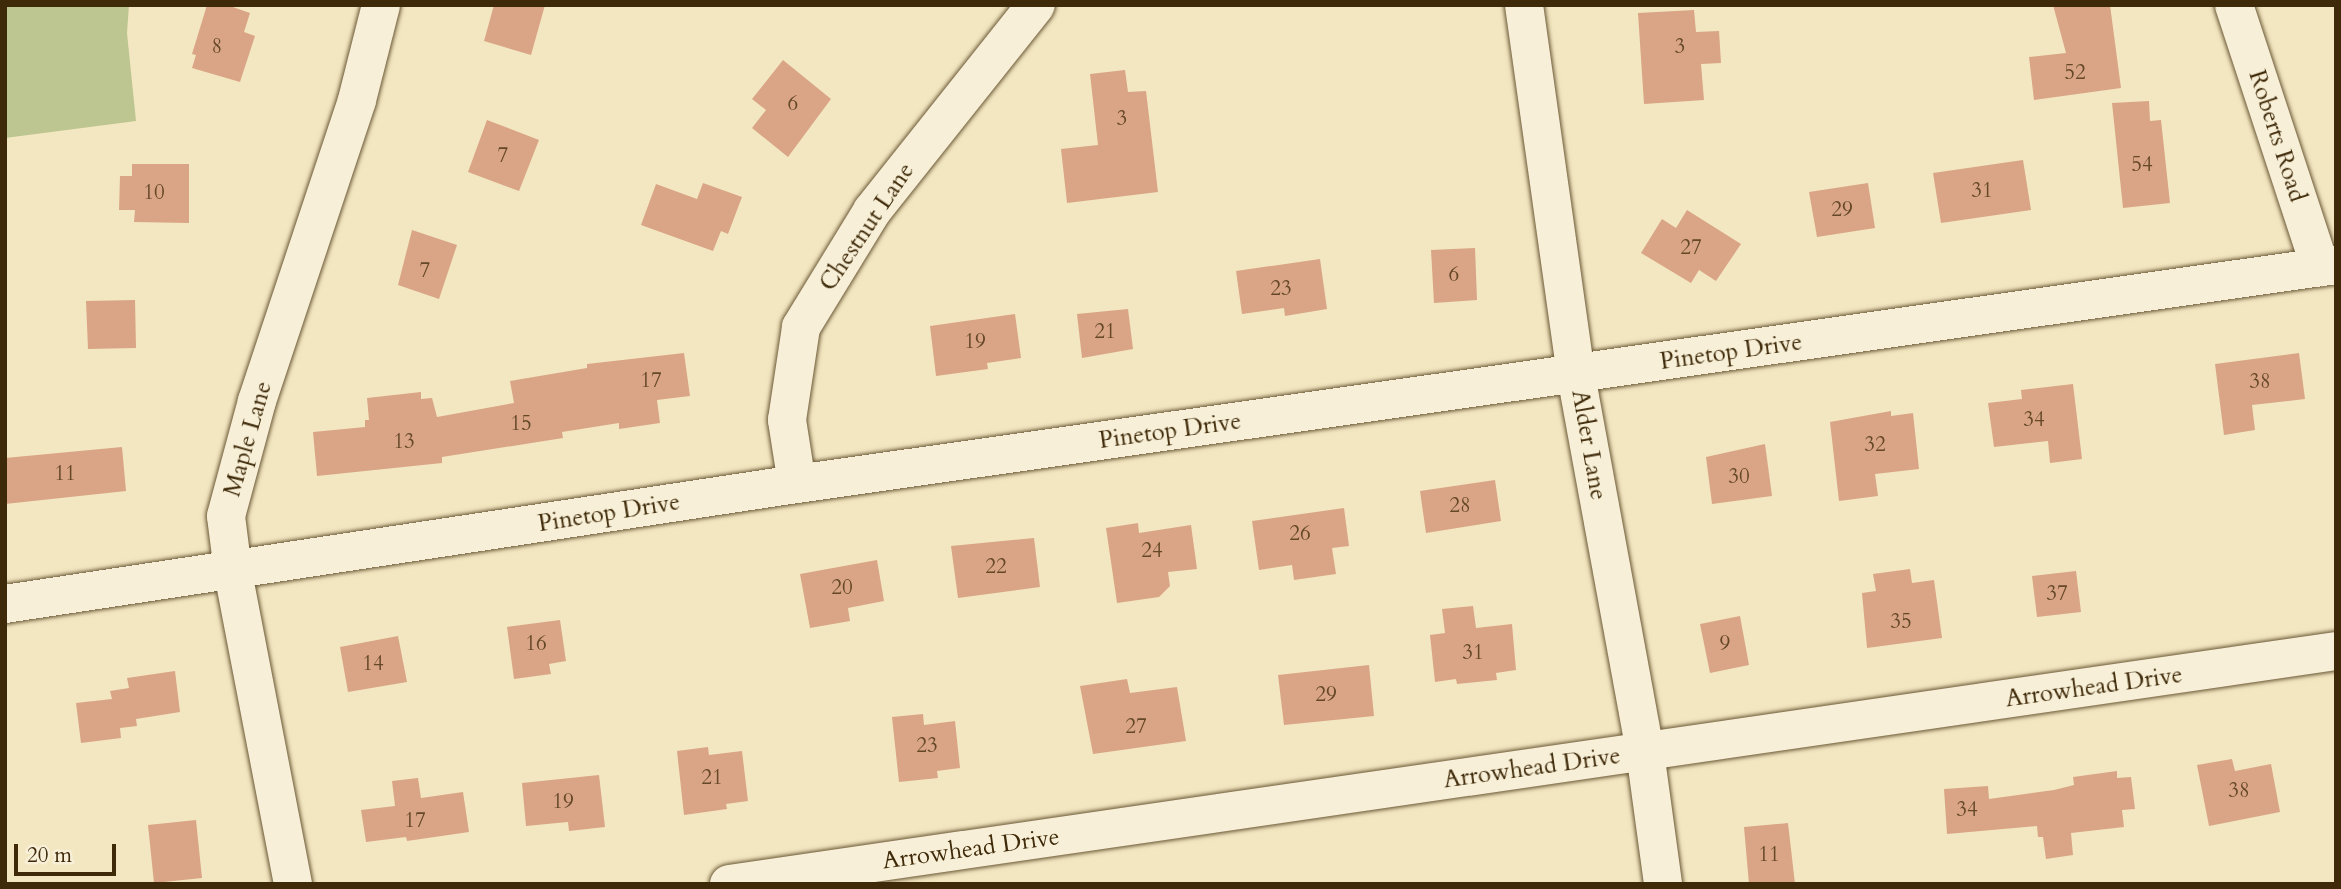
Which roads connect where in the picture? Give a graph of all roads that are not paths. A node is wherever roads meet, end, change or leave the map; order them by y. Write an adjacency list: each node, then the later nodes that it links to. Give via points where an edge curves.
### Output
1 (381, 5): 8 (street, Maple Lane, via 356,100 257,401 226,516)
2 (1036, 5): 7 (street, Chestnut Lane, via 872,211 801,327 787,420)
3 (1524, 5): 6 (street, Alder Lane)
4 (2234, 5): 5 (street, Roberts Road)
5 (2328, 266): 6 (street, Pinetop Drive)
6 (1576, 374): 7 (street, Pinetop Drive); 11 (street, Alder Lane)
7 (797, 484): 8 (street, Pinetop Drive)
8 (233, 571): 9 (street, Pinetop Drive); 12 (street, Maple Lane)
9 (5, 604)
10 (2336, 651): 11 (street, Arrowhead Drive)
11 (1645, 752): 13 (street, Arrowhead Drive); 14 (street, Alder Lane)
12 (293, 884)
13 (729, 884)
14 (1663, 884)

